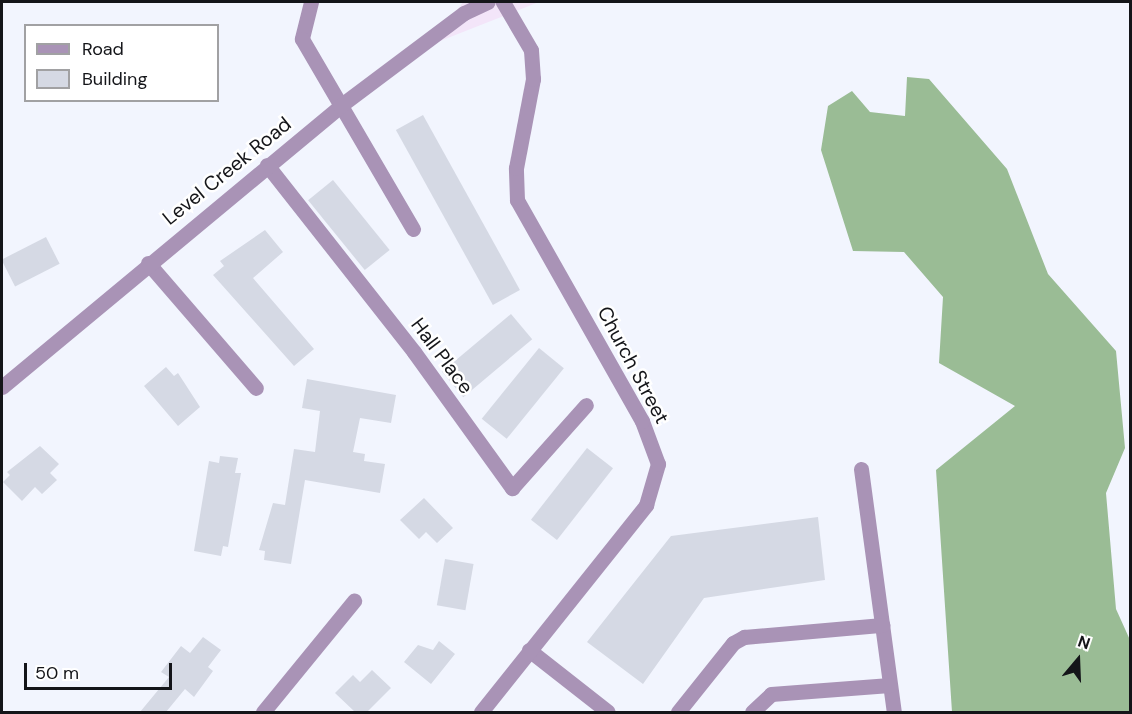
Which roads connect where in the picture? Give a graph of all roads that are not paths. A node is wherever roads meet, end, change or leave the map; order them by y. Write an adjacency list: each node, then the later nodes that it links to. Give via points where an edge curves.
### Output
1 (311, 2): 4 (street, via 302,39)
2 (488, 2): 4 (street, Level Creek Road, via 407,53)
3 (503, 2): 14 (street, Church Street, via 531,50 533,79 516,168 517,200 642,421 658,464 646,505)
4 (340, 106): 5 (street, Level Creek Road); 6 (street)
5 (267, 165): 7 (street, Level Creek Road); 10 (street, Hall Place, via 414,352 513,488)
6 (413, 229)
7 (148, 263): 8 (street, Level Creek Road); 9 (street)
8 (2, 387)
9 (256, 388)
10 (586, 405)
11 (861, 469): 13 (street)
12 (354, 601): 16 (street)
13 (882, 625): 15 (street); 19 (street, via 744,637 733,643)
14 (529, 650): 17 (street, Church Street); 18 (street)
15 (890, 685): 20 (street, via 771,694); 21 (street)
16 (263, 712)
17 (481, 712)
18 (608, 712)
19 (678, 712)
20 (752, 712)
21 (894, 712)

